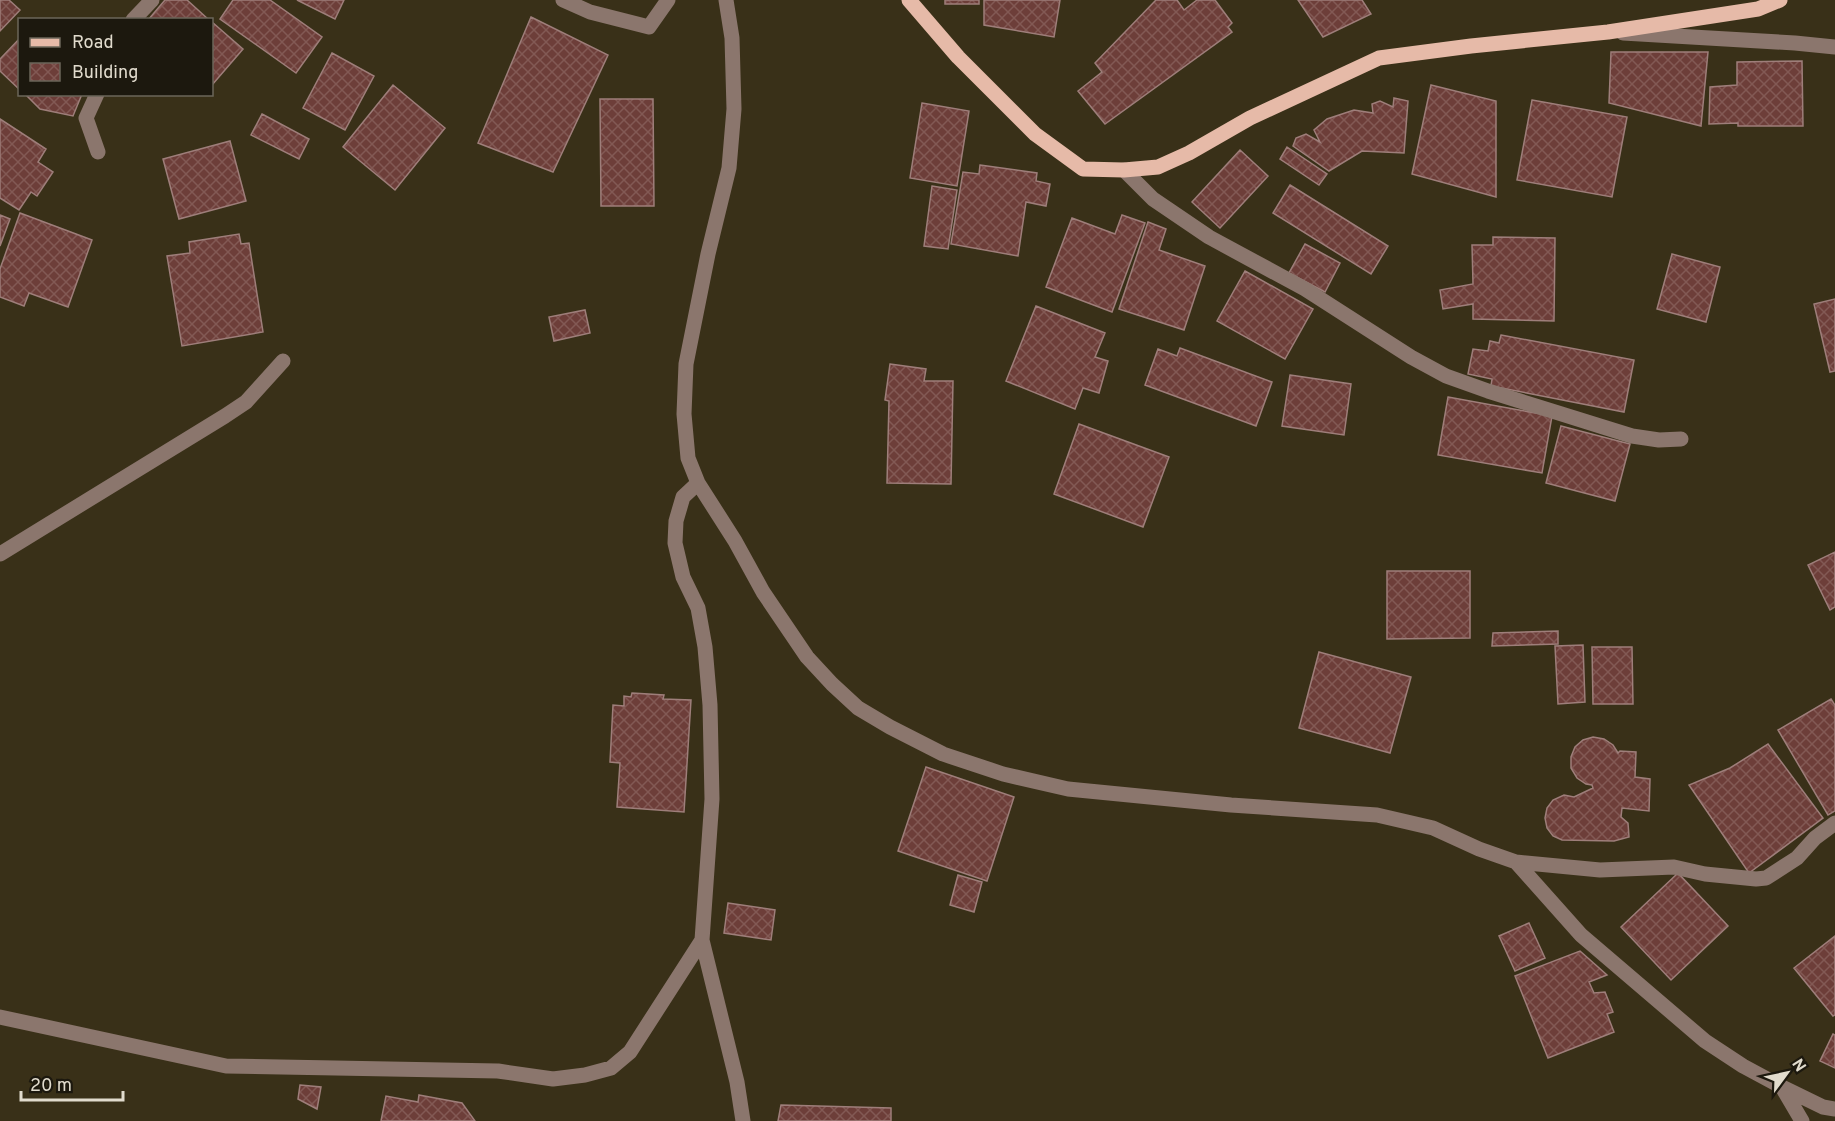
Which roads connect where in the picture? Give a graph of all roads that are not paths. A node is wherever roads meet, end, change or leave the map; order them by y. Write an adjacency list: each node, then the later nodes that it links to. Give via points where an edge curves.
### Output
1 (152, 0): 7 (street)
2 (563, 0): 3 (street, via 590,12 649,27)
3 (668, 0)
4 (726, 0): 15 (street, via 732,38 734,109 729,168 686,364 684,414 688,458)
5 (909, 0): 12 (main road, via 958,57 1035,134 1083,169)
6 (1780, 0): 8 (main road, via 1758,9)
7 (135, 18)
8 (1608, 32): 9 (street); 12 (main road, via 1379,58 1250,118 1158,167)
9 (1835, 47)
10 (96, 96): 11 (street, via 86,118)
11 (98, 152)
12 (1124, 170): 14 (street, via 1152,199 1209,237 1305,289 1446,376 1632,436)
13 (283, 361): 16 (street, via 246,402)
14 (1681, 439)
15 (698, 483): 18 (street, via 807,657 858,708 943,754 1003,774 1068,789 1377,815 1433,828); 19 (street, via 683,497 675,543 683,577 698,608 710,705 712,799)
16 (0, 554)
17 (1835, 823): 18 (street, via 1797,858 1766,878 1705,874 1674,867 1600,870)
18 (1516, 862): 21 (street, via 1581,935 1705,1041)
19 (702, 940): 20 (street, via 630,1052 611,1068 553,1079 498,1071 226,1066); 23 (street)
20 (0, 1017)
21 (1782, 1087): 22 (street); 24 (street)
22 (1835, 1109)
23 (743, 1121)
24 (1802, 1121)

